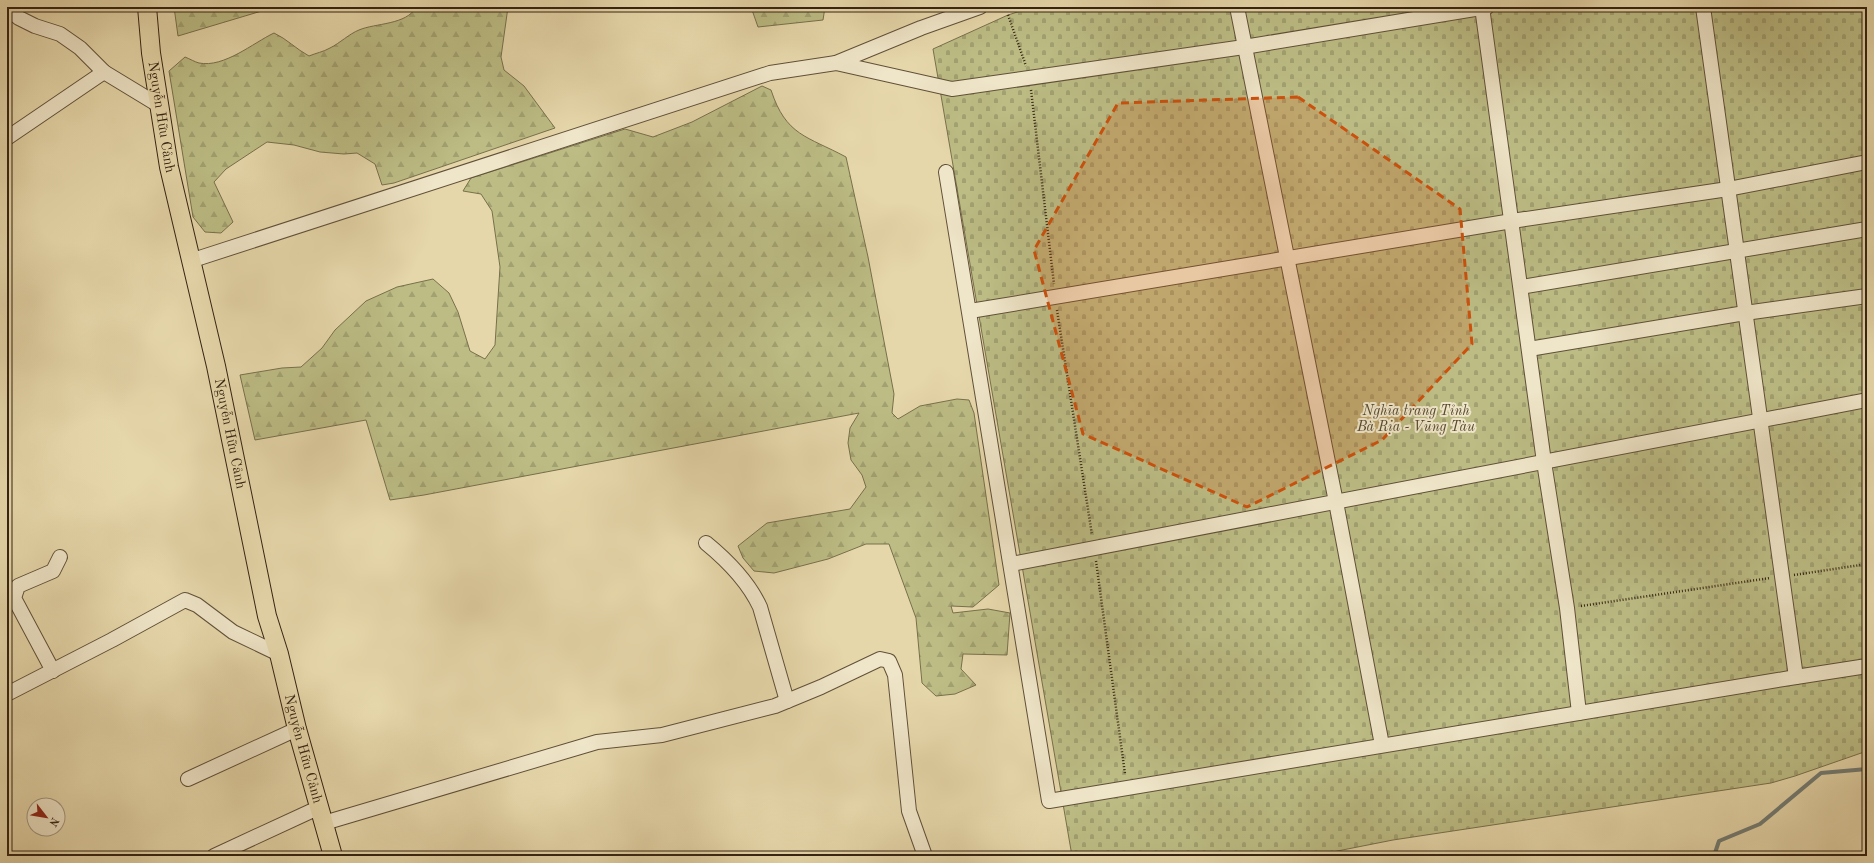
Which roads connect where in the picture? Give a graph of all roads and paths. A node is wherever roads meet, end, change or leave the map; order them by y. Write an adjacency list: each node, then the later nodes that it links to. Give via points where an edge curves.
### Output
1 (147, 7): 12 (main road, Nguyễn Hữu Cảnh, via 151,54)
2 (980, 7): 9 (street)
3 (1237, 7): 8 (street)
4 (1484, 7): 8 (street); 17 (street)
5 (1703, 7): 16 (street)
6 (7, 8): 10 (street, via 19,18 60,34 80,48)
7 (1008, 15): 11 (path)
8 (1244, 47): 11 (street); 20 (street)
9 (836, 63): 11 (street, via 952,89); 21 (street, via 770,73)
10 (104, 72): 12 (street); 13 (street)
11 (1030, 78): 24 (path)
12 (160, 106): 21 (main road, Nguyễn Hữu Cảnh, via 169,167)
13 (7, 138)
14 (1867, 162): 16 (street)
15 (946, 172): 25 (street)
16 (1728, 189): 17 (street); 19 (street)
17 (1512, 220): 20 (street); 22 (street)
18 (1867, 229): 19 (street)
19 (1736, 250): 22 (street); 26 (street)
20 (1288, 258): 24 (street); 31 (street)
21 (190, 261): 39 (main road, Nguyễn Hữu Cảnh, via 216,366 267,616)
22 (1521, 287): 27 (street)
23 (1867, 296): 26 (street)
24 (1055, 297): 25 (street); 33 (path)
25 (970, 311): 35 (street)
26 (1745, 313): 27 (street); 29 (street)
27 (1529, 349): 30 (street)
28 (1867, 400): 29 (street)
29 (1760, 420): 30 (street); 37 (street)
30 (1544, 462): 31 (street); 38 (street)
31 (1336, 502): 33 (street); 47 (street)
32 (706, 543): 44 (street, via 728,561 754,594)
33 (1094, 548): 35 (street); 49 (path)
34 (60, 557): 41 (street, via 52,571 18,586 14,598)
35 (1011, 564): 49 (street, via 1049,801)
36 (1867, 564): 37 (path)
37 (1782, 576): 38 (path); 42 (street)
38 (1567, 608): 45 (street)
39 (279, 654): 41 (street, via 233,632 197,605 185,600); 46 (main road, Nguyễn Hữu Cảnh)
40 (1867, 666): 42 (street)
41 (53, 671): 43 (street)
42 (1796, 677): 45 (street)
43 (7, 694)
44 (787, 701): 50 (street, via 662,735 597,742); 53 (street, via 880,659 889,661 896,675 909,811)
45 (1579, 713): 47 (street)
46 (297, 729): 48 (street); 50 (main road, Nguyễn Hữu Cảnh)
47 (1382, 745): 49 (street)
48 (188, 779)
49 (1127, 788)
50 (322, 815): 51 (street); 52 (main road, Nguyễn Hữu Cảnh)
51 (214, 856)
52 (333, 856)
53 (925, 856)

